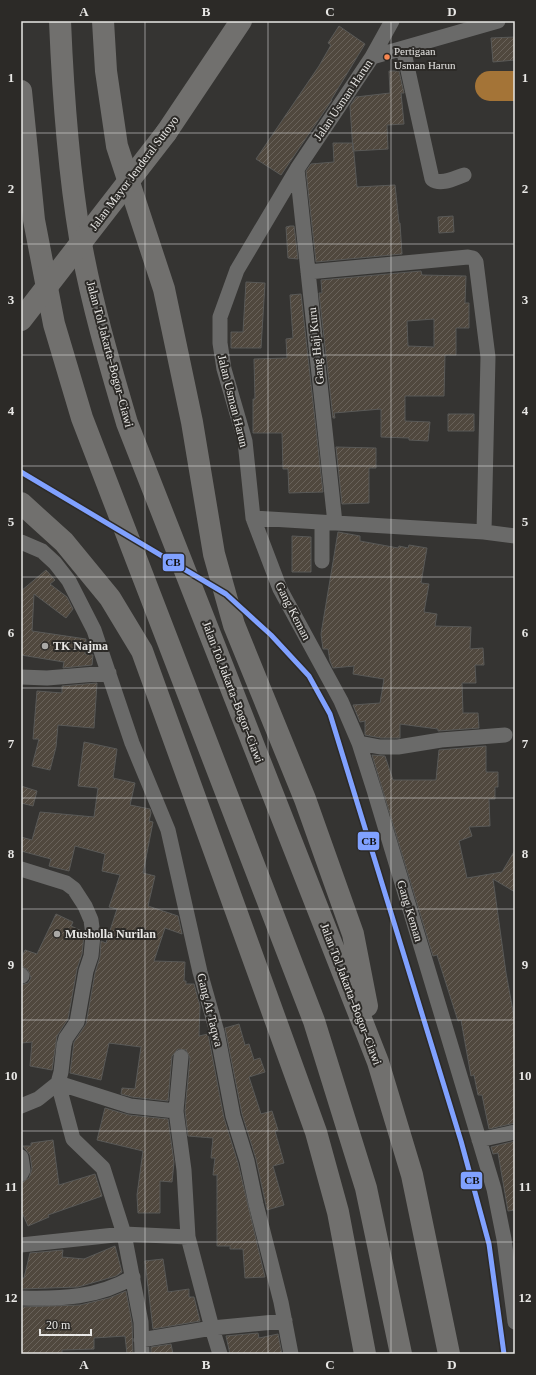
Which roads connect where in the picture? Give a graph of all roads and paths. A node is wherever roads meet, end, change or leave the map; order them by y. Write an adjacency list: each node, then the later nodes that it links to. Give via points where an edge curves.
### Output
1 (60, 21): 26 (highway, Jalan Tol Jakarta–Bogor–Ciawi, via 64,120 80,239 103,339 127,423)
2 (103, 21): 26 (highway, via 106,71 117,146 164,289 192,422 214,554 234,625 305,799 353,934)
3 (241, 21): 12 (highway, Jalan Mayor Jenderal Sutoyo, bridge, via 166,133)
4 (392, 21): 7 (street, Jalan Usman Harun)
5 (498, 21): 6 (street)
6 (403, 48): 7 (street); 10 (street, via 432,179 442,182)
7 (372, 57): 9 (street, Jalan Usman Harun)
8 (21, 91): 46 (highway, via 34,220 54,324 80,410 314,1021 366,1188)
9 (297, 169): 11 (street, Gang Haji Kuru); 14 (street, Jalan Usman Harun, via 237,270 220,317 224,369 244,441)
10 (464, 175)
11 (308, 272): 15 (street, Gang Haji Kuru); 16 (street, via 468,257 476,262 488,357)
12 (21, 320)
13 (21, 503): 45 (highway, via 64,542 110,598 142,652 316,1132 338,1212)
14 (253, 518): 15 (street); 23 (street, Gang Keman, via 280,589 341,701)
15 (328, 523): 16 (street); 19 (street, Gang Haji Kuru)
16 (484, 532): 17 (street)
17 (515, 536)
18 (21, 542): 20 (street, Gang At Taqwa, via 42,551 68,581 94,630)
19 (322, 560)
20 (109, 673): 21 (street, via 47,678); 39 (street, Gang At Taqwa, via 132,743 168,830 200,972 217,1032 233,1116 248,1161)
21 (21, 677)
22 (505, 735): 23 (street, via 441,740 398,747)
23 (359, 743): 31 (street, Gang Keman)
24 (21, 868): 27 (street, via 66,883 74,889 91,920 91,956 77,1022 66,1038)
25 (181, 1057): 29 (street)
26 (378, 1062): 47 (highway, Jalan Tol Jakarta–Bogor–Ciawi, via 412,1175)
27 (58, 1083): 28 (street); 29 (street, via 130,1106); 34 (street, via 73,1139 103,1168)
28 (21, 1106)
29 (176, 1111): 35 (street, via 184,1170)
30 (515, 1132): 31 (street)
31 (479, 1140): 40 (street, Gang Keman, via 494,1189 504,1239)
32 (21, 1157): 33 (street)
33 (21, 1174)
34 (124, 1234): 35 (street); 36 (street); 37 (street)
35 (188, 1237): 41 (street)
36 (21, 1245)
37 (134, 1277): 38 (street, via 120,1285 84,1296 57,1299); 42 (street, via 141,1322)
38 (21, 1298)
39 (285, 1321): 41 (street); 44 (street, Gang At Taqwa)
40 (515, 1322)
41 (212, 1328): 42 (street); 43 (street)
42 (141, 1347)
43 (220, 1354)
44 (291, 1354)
45 (365, 1354)
46 (401, 1354)
47 (449, 1354)

